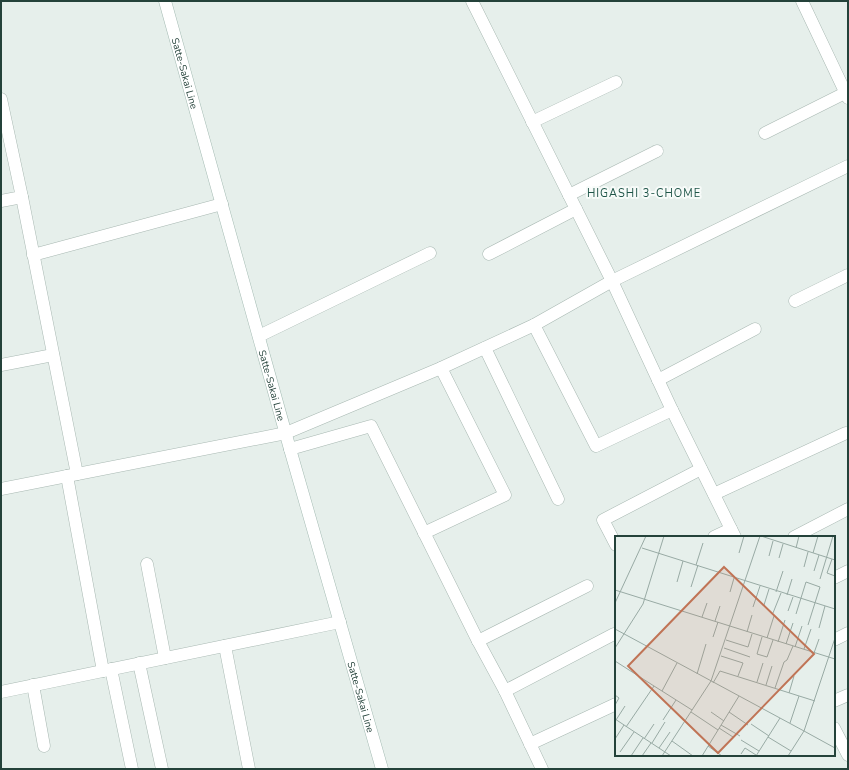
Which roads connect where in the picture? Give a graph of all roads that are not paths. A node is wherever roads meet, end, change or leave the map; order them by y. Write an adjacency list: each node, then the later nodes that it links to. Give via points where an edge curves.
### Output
1 (165, 1): 14 (street, Satte-Sakai Line)
2 (472, 1): 7 (street)
3 (802, 1): 5 (street)
4 (616, 82): 7 (street)
5 (847, 96): 8 (street)
6 (1, 99): 12 (street)
7 (532, 122): 11 (street)
8 (765, 133)
9 (657, 151): 11 (street)
10 (848, 166): 20 (street)
11 (569, 195): 15 (street)
12 (22, 197): 13 (street); 18 (street)
13 (1, 201)
14 (222, 204): 18 (street); 24 (street, Satte-Sakai Line)
15 (576, 210): 17 (street); 20 (street)
16 (430, 253): 24 (street)
17 (488, 254)
18 (34, 255): 26 (street)
19 (848, 275): 21 (street)
20 (612, 281): 22 (street); 29 (street)
21 (795, 301)
22 (534, 325): 25 (street); 30 (street, via 596,446)
23 (756, 329): 29 (street)
24 (259, 336): 31 (street, Satte-Sakai Line)
25 (485, 348): 28 (street); 38 (street)
26 (53, 355): 27 (street); 35 (street)
27 (1, 366)
28 (441, 368): 31 (street); 40 (street, via 505,495)
29 (658, 380): 30 (street)
30 (672, 410): 34 (street)
31 (286, 433): 33 (street, Satte-Sakai Line); 35 (street)
32 (846, 433): 37 (street)
33 (290, 449): 40 (street, via 371,426); 49 (street, Satte-Sakai Line)
34 (702, 469): 37 (street); 44 (street, via 602,520)
35 (72, 475): 36 (street); 57 (street)
36 (1, 489)
37 (714, 494): 41 (street)
38 (558, 499)
39 (848, 509): 43 (street)
40 (424, 533): 53 (street)
41 (733, 533): 42 (street)
42 (719, 536)
43 (796, 536)
44 (615, 543)
45 (147, 564): 55 (street)
46 (848, 571): 47 (street)
47 (835, 578)
48 (587, 586): 53 (street)
49 (340, 622): 54 (street); 71 (street, Satte-Sakai Line)
50 (848, 633): 52 (street)
51 (614, 634): 59 (street)
52 (835, 640)
53 (478, 641): 59 (street)
54 (225, 646): 55 (street); 70 (street)
55 (165, 658): 56 (street)
56 (139, 663): 57 (street); 69 (street)
57 (107, 670): 58 (street); 68 (street)
58 (33, 685): 60 (street); 66 (street)
59 (505, 690): 65 (street)
60 (1, 692)
61 (848, 695): 62 (street)
62 (835, 701)
63 (615, 704): 65 (street)
64 (835, 730): 67 (street)
65 (530, 744): 72 (street)
66 (44, 746)
67 (848, 755)
68 (132, 769)
69 (162, 769)
70 (248, 769)
71 (382, 769)
72 (542, 769)

